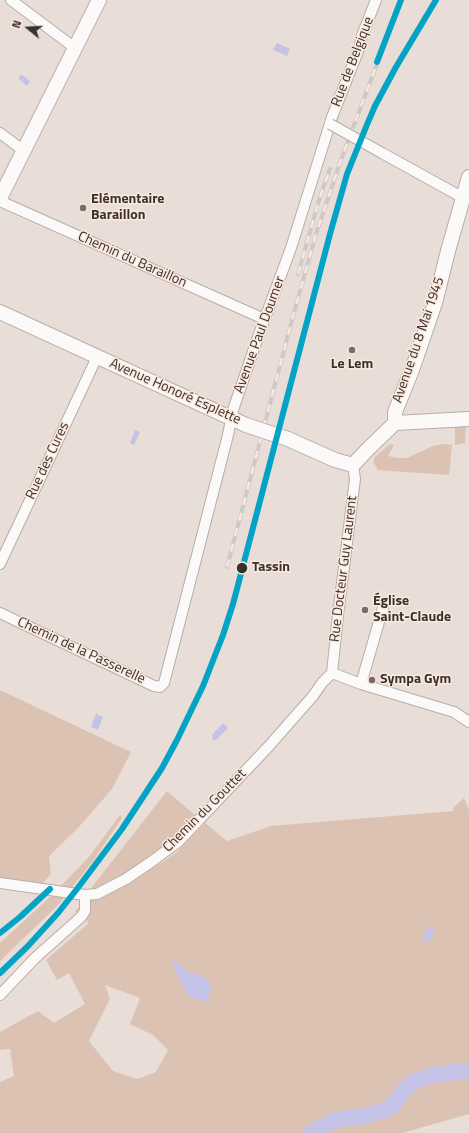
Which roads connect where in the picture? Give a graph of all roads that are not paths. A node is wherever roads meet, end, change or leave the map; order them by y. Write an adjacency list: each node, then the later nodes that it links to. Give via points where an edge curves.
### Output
1 (11, 0): 4 (street)
2 (99, 0): 4 (street)
3 (376, 0): 5 (street, Rue de Belgique)
4 (76, 48): 7 (street)
5 (330, 124): 9 (street, bridge); 13 (street, Avenue Paul Doumer, via 291,248)
6 (0, 133): 7 (street)
7 (24, 151): 10 (street)
8 (469, 177): 9 (street, Avenue du 8 Mai 1945)
9 (463, 196): 17 (street, Avenue du 8 Mai 1945, via 435,303 395,412)
10 (0, 198)
11 (0, 201): 13 (street, Chemin du Baraillon)
12 (0, 312): 14 (street, Avenue Honoré Esplette)
13 (264, 319): 15 (street, Avenue Paul Doumer)
14 (97, 357): 15 (street, Avenue Honoré Esplette); 19 (street, Rue des Cures)
15 (231, 419): 18 (street, Avenue Honoré Esplette, bridge); 24 (street, Avenue Paul Doumer)
16 (469, 419): 17 (street)
17 (394, 423): 18 (street, Avenue du 8 Mai 1945)
18 (353, 465): 22 (street, Rue Docteur Guy Laurent, via 355,479)
19 (0, 564)
20 (383, 608): 23 (street)
21 (0, 613): 24 (street, Chemin de la Passerelle, via 154,686)
22 (332, 673): 23 (street); 27 (street, Chemin du Gouttet, via 269,746 178,842 126,879 97,894)
23 (361, 684): 25 (street, via 450,711)
24 (162, 686)
25 (469, 722)
26 (0, 883): 27 (street, Chemin du Gouttet)
27 (86, 895): 28 (street, via 85,911 81,918 35,958)
28 (0, 996)

